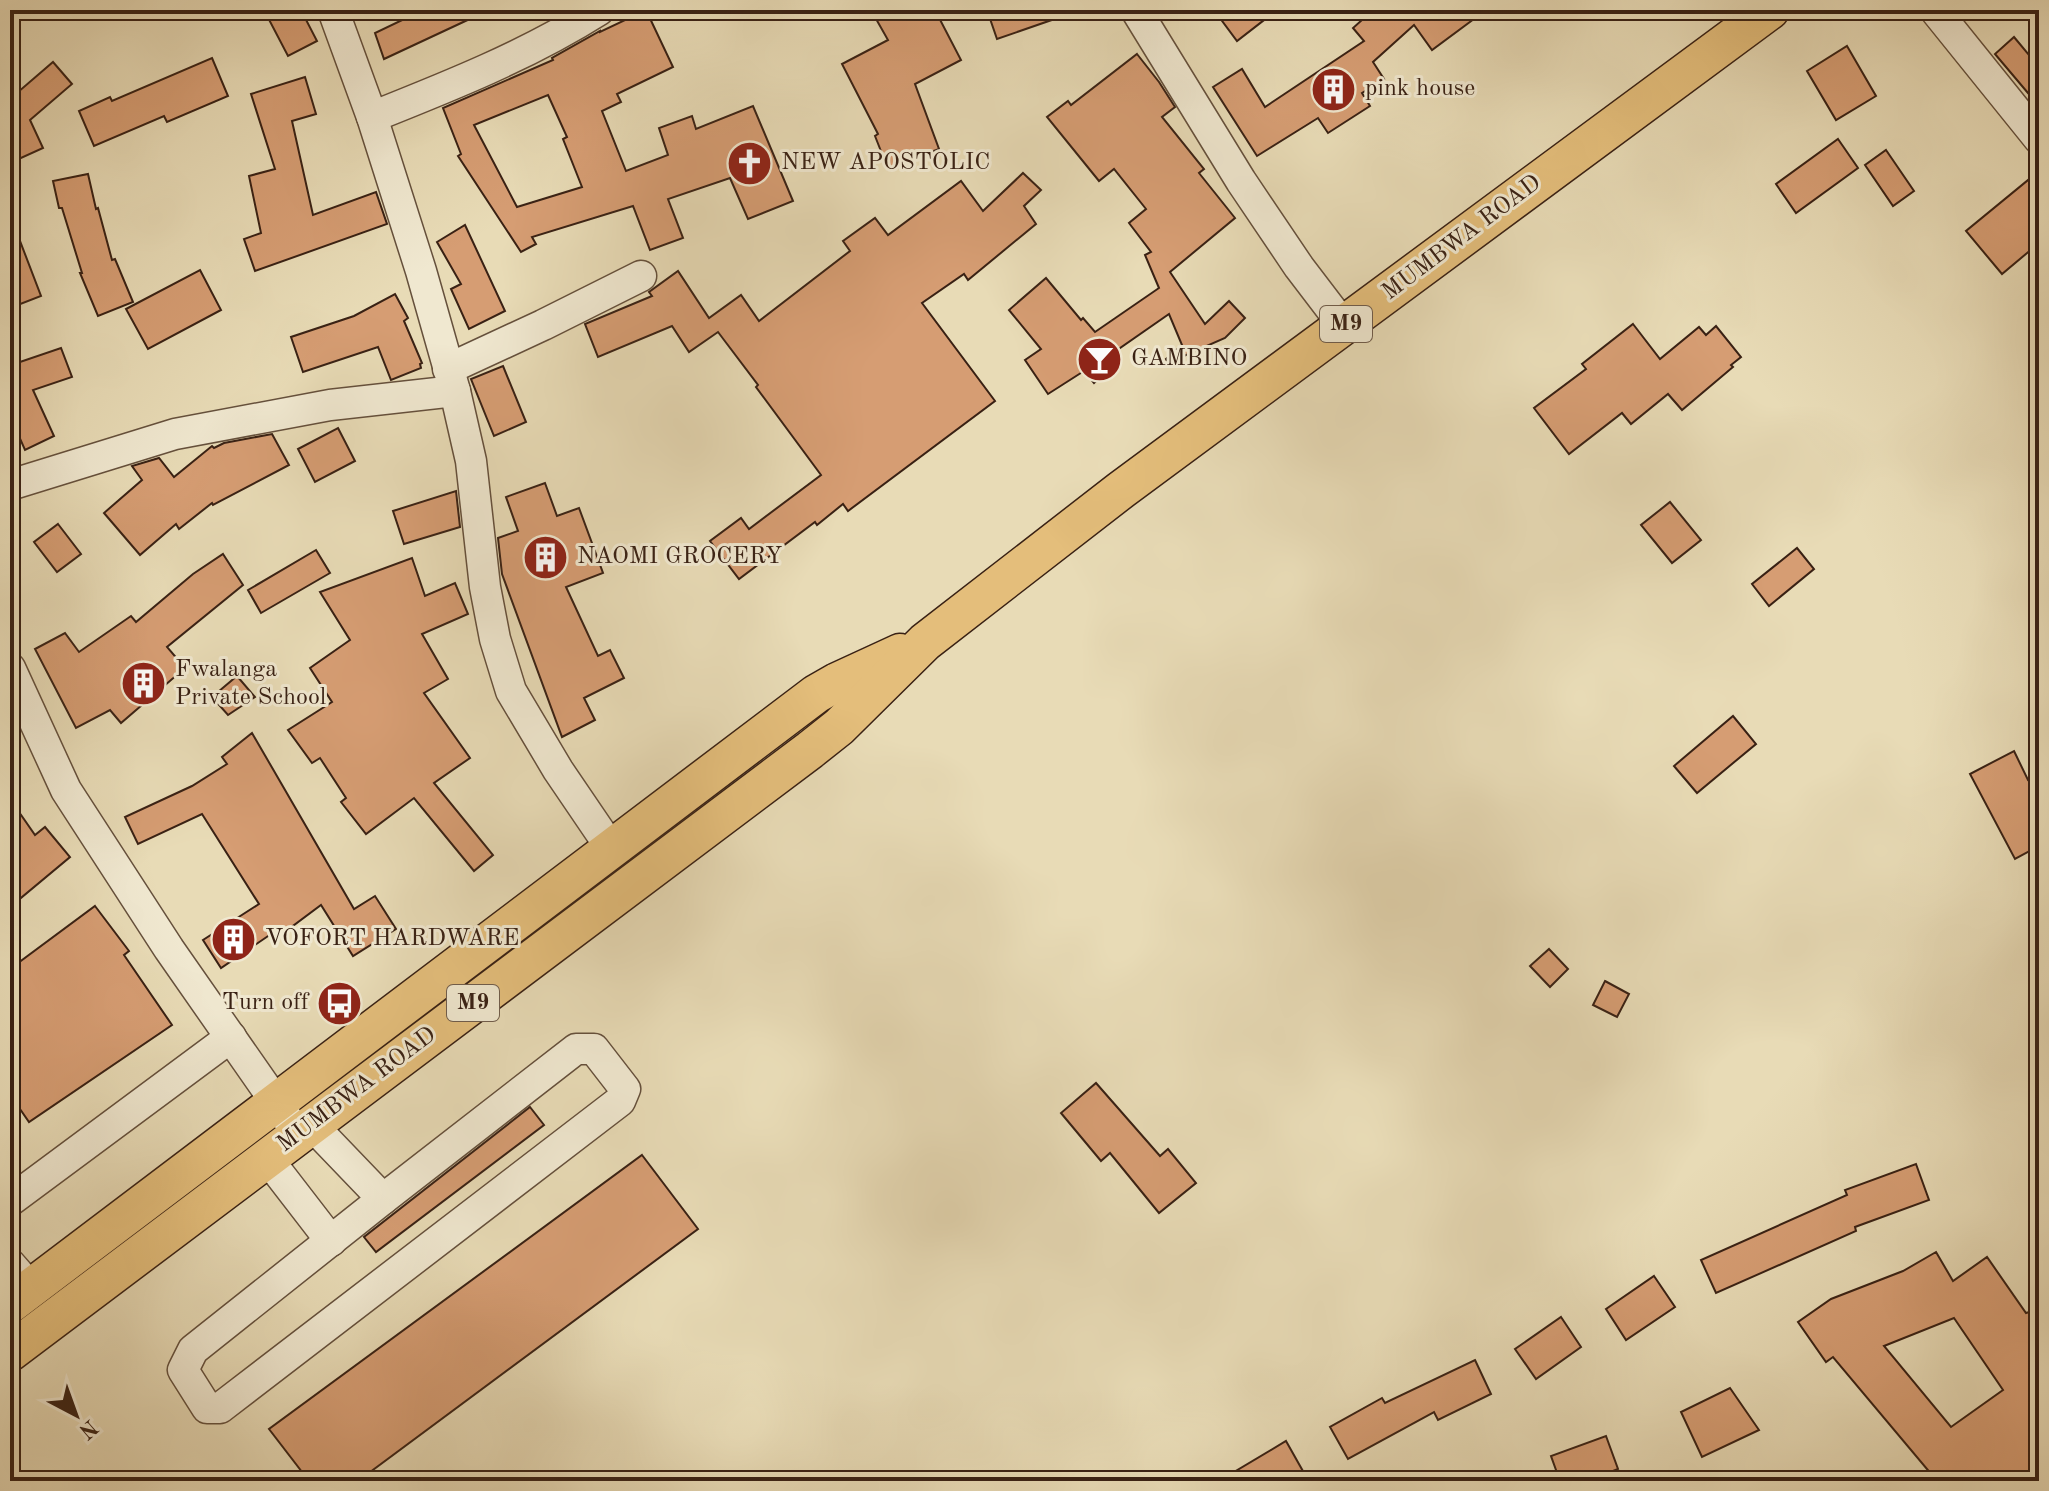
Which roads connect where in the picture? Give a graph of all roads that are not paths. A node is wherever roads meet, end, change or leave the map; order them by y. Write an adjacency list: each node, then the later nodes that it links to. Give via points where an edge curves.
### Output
1 (333, 10): 6 (street)
2 (599, 10): 6 (street, via 477,75)
3 (1136, 10): 9 (street, via 1241,181)
4 (1770, 10): 9 (main road, MUMBWA ROAD / M9)
5 (1935, 10): 7 (street)
6 (372, 117): 10 (street)
7 (2039, 139)
8 (641, 276): 10 (street, via 543,325)
9 (1344, 326): 12 (main road, MUMBWA ROAD / M9)
10 (452, 380): 11 (street, via 175,434); 14 (street, via 471,461 485,587 511,691)
11 (10, 485)
12 (925, 642): 14 (main road, MUMBWA ROAD / M9, via 816,694); 17 (main road, MUMBWA ROAD / M9, via 839,727)
13 (10, 668): 15 (street, via 66,790)
14 (611, 848): 16 (main road, MUMBWA ROAD / M9)
15 (231, 1037): 16 (street); 20 (street)
16 (277, 1103): 17 (street); 22 (main road, MUMBWA ROAD / M9)
17 (305, 1129): 18 (main road, MUMBWA ROAD / M9); 19 (street)
18 (267, 1158): 21 (street); 23 (main road, MUMBWA ROAD / M9)
19 (383, 1199): 21 (street); 21 (street, via 576,1049 594,1049 625,1089 620,1101 232,1399 220,1408 207,1408 183,1370 193,1350)
20 (10, 1201)
21 (331, 1241)
22 (17, 1285)
23 (10, 1352)

